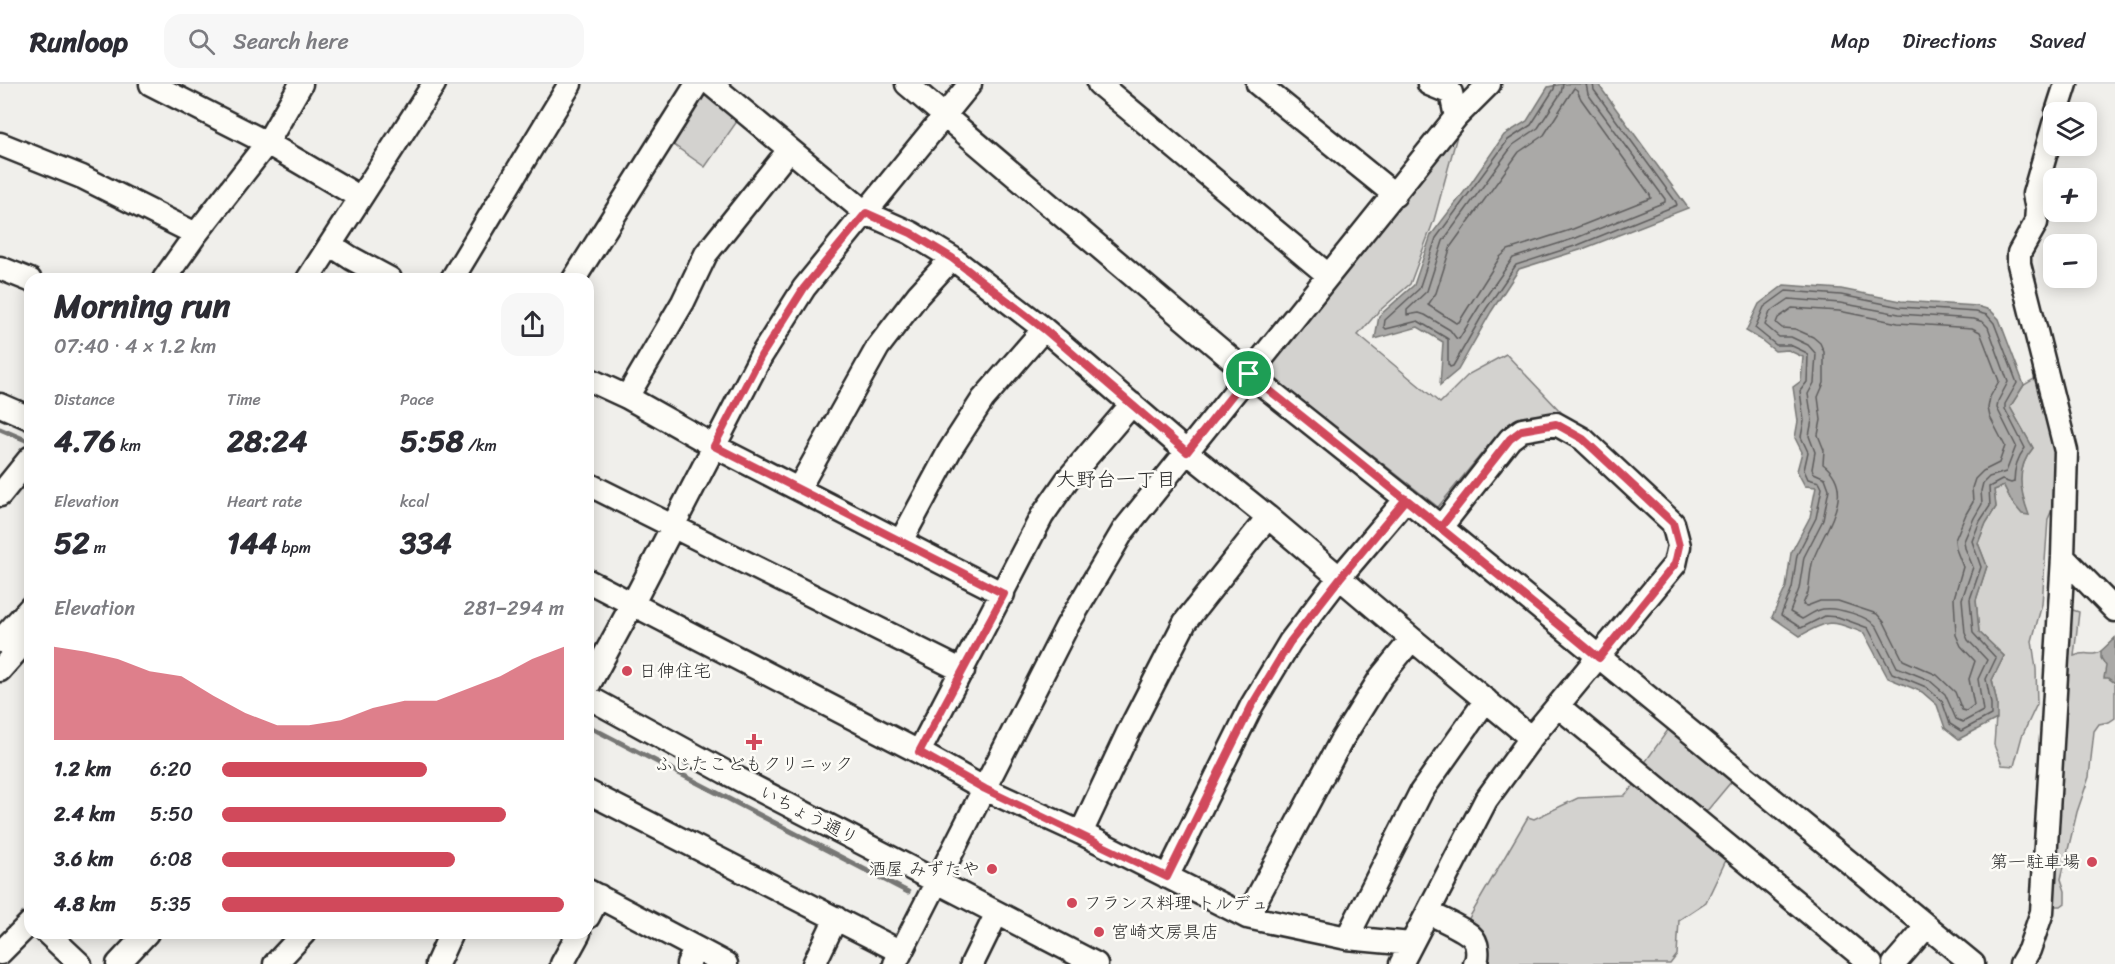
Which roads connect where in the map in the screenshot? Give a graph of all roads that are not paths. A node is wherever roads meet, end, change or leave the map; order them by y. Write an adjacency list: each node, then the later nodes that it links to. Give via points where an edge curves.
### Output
1 (151, 84): 15 (street)
2 (301, 84): 19 (street)
3 (416, 84): 23 (street)
4 (434, 84): 27 (street)
5 (570, 84): 34 (street)
6 (697, 84): 35 (street)
7 (711, 84): 21 (street)
8 (907, 84): 17 (street)
9 (970, 84): 17 (street)
10 (1099, 84): 36 (street)
11 (1258, 84): 24 (street)
12 (1429, 84): 18 (street, via 1450,93)
13 (1489, 84): 18 (street)
14 (2066, 84): 16 (street)
15 (179, 89): 19 (street)
16 (2060, 102)
17 (945, 115): 25 (street); 39 (street)
18 (1456, 117): 24 (street)
19 (267, 142): 23 (street); 26 (street)
20 (0, 144): 26 (street, via 82,177)
21 (789, 150): 25 (street); 41 (street, via 706,254 683,302)
22 (2045, 156): 56 (street, via 2034,194 2036,223 2019,252 2019,264 2066,451)
23 (349, 191): 31 (street)
24 (1395, 195): 36 (street)
25 (866, 213): 28 (street, via 911,233); 45 (street, via 804,288 761,356)
26 (196, 234): 30 (street)
27 (331, 244): 32 (street); 33 (street)
28 (952, 258): 38 (street); 49 (street, via 878,347)
29 (0, 268): 37 (street)
30 (168, 273)
31 (295, 273)
32 (312, 273)
33 (379, 273)
34 (456, 273)
35 (578, 273)
36 (1328, 275): 39 (street)
37 (24, 278)
38 (1044, 329): 42 (street); 55 (street, via 983,399 950,450)
39 (1249, 374): 46 (street); 51 (street)
40 (594, 382): 41 (street)
41 (627, 397): 45 (street)
42 (1132, 404): 46 (street); 59 (street, via 1067,480 1042,516)
43 (0, 405): 44 (street)
44 (24, 415)
45 (714, 446): 49 (street); 53 (street)
46 (1187, 452): 52 (street); 75 (street, via 1123,531 1068,626)
47 (24, 465): 50 (street)
48 (594, 487): 53 (street)
49 (799, 488): 55 (street)
50 (0, 495)
51 (1406, 499): 54 (street); 57 (street)
52 (1268, 517): 57 (street); 77 (street, via 1185,622)
53 (672, 526): 60 (street); 68 (street)
54 (1441, 527): 66 (street); 66 (street, via 1510,439 1522,430 1556,424 1583,439 1673,523 1679,546 1675,564)
55 (901, 542): 59 (street)
56 (2063, 557): 61 (street); 111 (street, via 2042,912)
57 (1340, 578): 63 (street); 78 (street, via 1290,642 1252,705)
58 (594, 584): 60 (street)
59 (1004, 594): 68 (street)
60 (632, 605): 69 (street); 74 (street)
61 (2115, 610)
62 (24, 615): 64 (street)
63 (1412, 639): 71 (street); 83 (street, via 1381,677 1341,741)
64 (0, 641)
65 (24, 643): 67 (street)
66 (1599, 658): 72 (street); 85 (street)
67 (0, 670)
68 (963, 671): 74 (street)
69 (594, 675)
70 (594, 700): 79 (street, いちょう通り)
71 (1486, 700): 73 (street); 87 (street, via 1421,792)
72 (1558, 705): 73 (street); 108 (street)
73 (1531, 738): 81 (street, via 1486,800)
74 (919, 752): 75 (street)
75 (985, 789): 77 (street); 79 (street)
76 (594, 795): 84 (street)
77 (1081, 833): 78 (street)
78 (1167, 877): 83 (street)
79 (937, 881): 82 (street, いちょう通り); 96 (street)
80 (594, 894): 95 (street)
81 (1428, 912): 93 (street); 107 (street, via 1473,937 1478,959)
82 (997, 913): 104 (street); 105 (street, いちょう通り)
83 (1247, 917): 87 (street)
84 (836, 918): 96 (street); 103 (street)
85 (1927, 926): 109 (street); 110 (street)
86 (24, 929): 94 (street)
87 (1347, 938): 93 (street)
88 (53, 939): 97 (street)
89 (141, 939): 98 (street)
90 (298, 939): 99 (street)
91 (448, 939): 100 (street)
92 (576, 939): 101 (street)
93 (1411, 944): 106 (street)
94 (0, 953)
95 (692, 956): 102 (street)
96 (898, 958)
97 (80, 964)
98 (118, 964)
99 (274, 964)
100 (437, 964)
101 (562, 964)
102 (726, 964)
103 (814, 964)
104 (972, 964)
105 (1096, 964)
106 (1401, 964)
107 (1475, 964)
108 (1871, 964)
109 (1894, 964)
110 (1973, 964)
111 (2021, 964)

